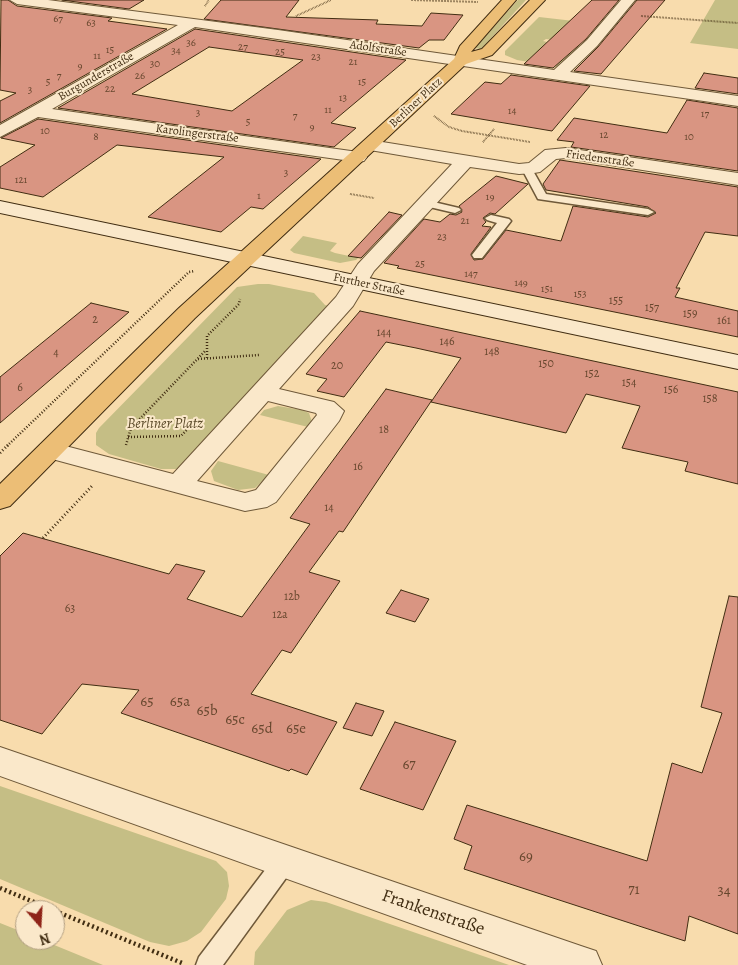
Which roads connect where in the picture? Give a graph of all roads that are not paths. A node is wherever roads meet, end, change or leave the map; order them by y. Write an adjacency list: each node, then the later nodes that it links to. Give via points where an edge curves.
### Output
1 (17, 0): 6 (street, Adolfstraße)
2 (538, 0): 8 (main road, via 487,52)
3 (628, 0): 9 (street, via 592,43)
4 (508, 2): 8 (main road, via 464,49)
5 (169, 4): 6 (street)
6 (146, 17): 7 (street, Adolfstraße)
7 (192, 23): 8 (street, Adolfstraße); 11 (street, Burgunderstraße)
8 (461, 61): 9 (street, Adolfstraße); 13 (main road, Berliner Platz)
9 (557, 75): 10 (street, Adolfstraße)
10 (738, 101)
11 (36, 112): 12 (street, Burgunderstraße); 13 (street, Karolingerstraße)
12 (0, 132)
13 (364, 151): 14 (street, Berliner Platz); 23 (main road, Berliner Platz)
14 (466, 160): 15 (street); 17 (street)
15 (527, 169): 16 (street, Friedenstraße, via 558,153); 20 (lane, via 542,197)
16 (738, 179)
17 (425, 203): 19 (lane); 24 (street)
18 (0, 207): 23 (street, Further Straße)
19 (455, 210)
20 (648, 212)
21 (491, 218): 22 (lane, via 505,220)
22 (478, 255)
23 (246, 259): 24 (street, Further Straße); 27 (main road, Berliner Platz, via 187,313)
24 (357, 282): 25 (street, Further Straße); 26 (street, via 345,301)
25 (738, 362)
26 (261, 392): 28 (street); 28 (street, via 325,408 331,411 330,416 266,496 257,501 244,502)
27 (50, 450): 28 (street); 29 (main road, Berliner Platz)
28 (179, 484)
29 (0, 500)
30 (0, 761): 31 (street, Frankenstraße)
31 (286, 860): 32 (lane); 33 (street, Frankenstraße)
32 (208, 965)
33 (581, 965)

